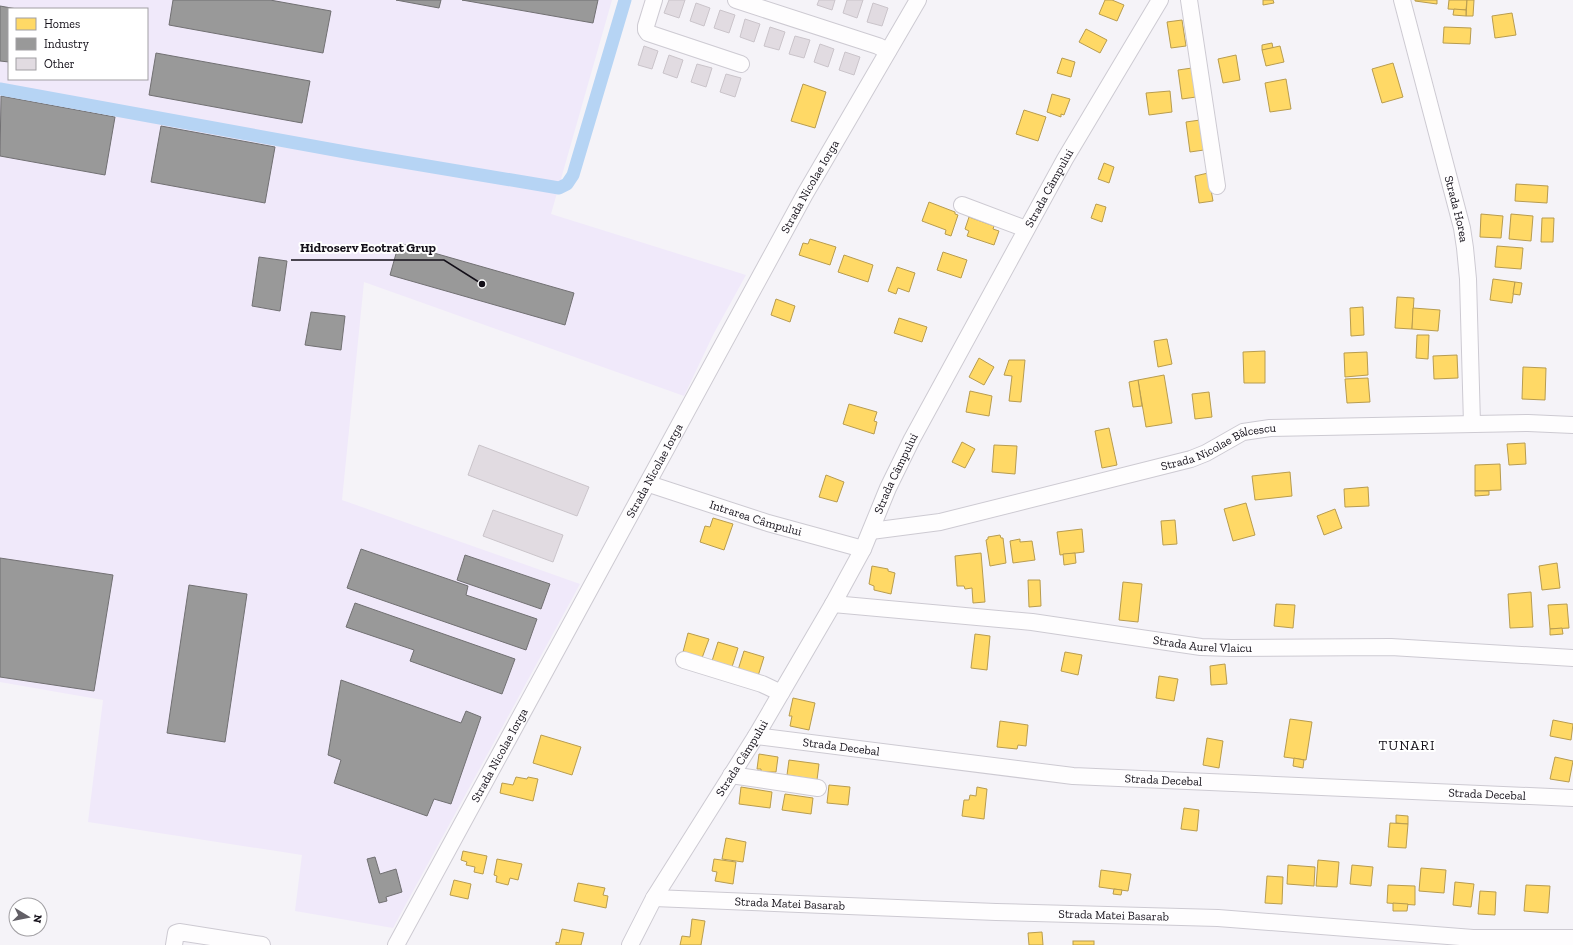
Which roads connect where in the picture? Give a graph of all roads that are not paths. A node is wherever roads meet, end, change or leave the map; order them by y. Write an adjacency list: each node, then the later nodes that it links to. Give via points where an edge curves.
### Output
1 (654, 0): 8 (street, via 646,26 648,33)
2 (736, 0): 7 (street)
3 (918, 0): 7 (street, Strada Nicolae Iorga)
4 (1160, 0): 11 (street, Strada Câmpului)
5 (1189, 0): 9 (street)
6 (1402, 0): 12 (street, Strada Horea, via 1466,248)
7 (888, 51): 14 (street, Strada Nicolae Iorga, via 805,194)
8 (741, 64)
9 (1217, 186)
10 (962, 206): 11 (street)
11 (1026, 229): 15 (street, Strada Câmpului, via 912,439)
12 (1472, 424): 13 (street, Strada Nicolae Bălcescu); 15 (street, Strada Nicolae Bălcescu, via 1270,428 1243,432 1191,459 940,522)
13 (1573, 425)
14 (649, 484): 16 (street, Intrarea Câmpului, via 768,523); 29 (street, Strada Nicolae Iorga)
15 (871, 531): 16 (street, Strada Câmpului)
16 (863, 549): 17 (street, Strada Câmpului)
17 (833, 604): 18 (street, Strada Aurel Vlaicu, via 1032,622 1202,647 1391,647); 20 (street, Strada Câmpului)
18 (1573, 658)
19 (684, 660): 20 (street, via 762,684)
20 (781, 693): 21 (street, Strada Câmpului)
21 (756, 736): 22 (street, Strada Câmpului); 24 (street, Strada Decebal, via 1073,776)
22 (731, 776): 23 (street); 25 (street, Strada Câmpului)
23 (818, 788)
24 (1573, 798)
25 (654, 898): 26 (street, Strada Matei Basarab, via 1218,918 1474,938); 30 (street, Strada Câmpului)
26 (1573, 938)
27 (174, 945): 28 (street, via 176,933 179,932)
28 (262, 945)
29 (396, 945)
30 (630, 945)

